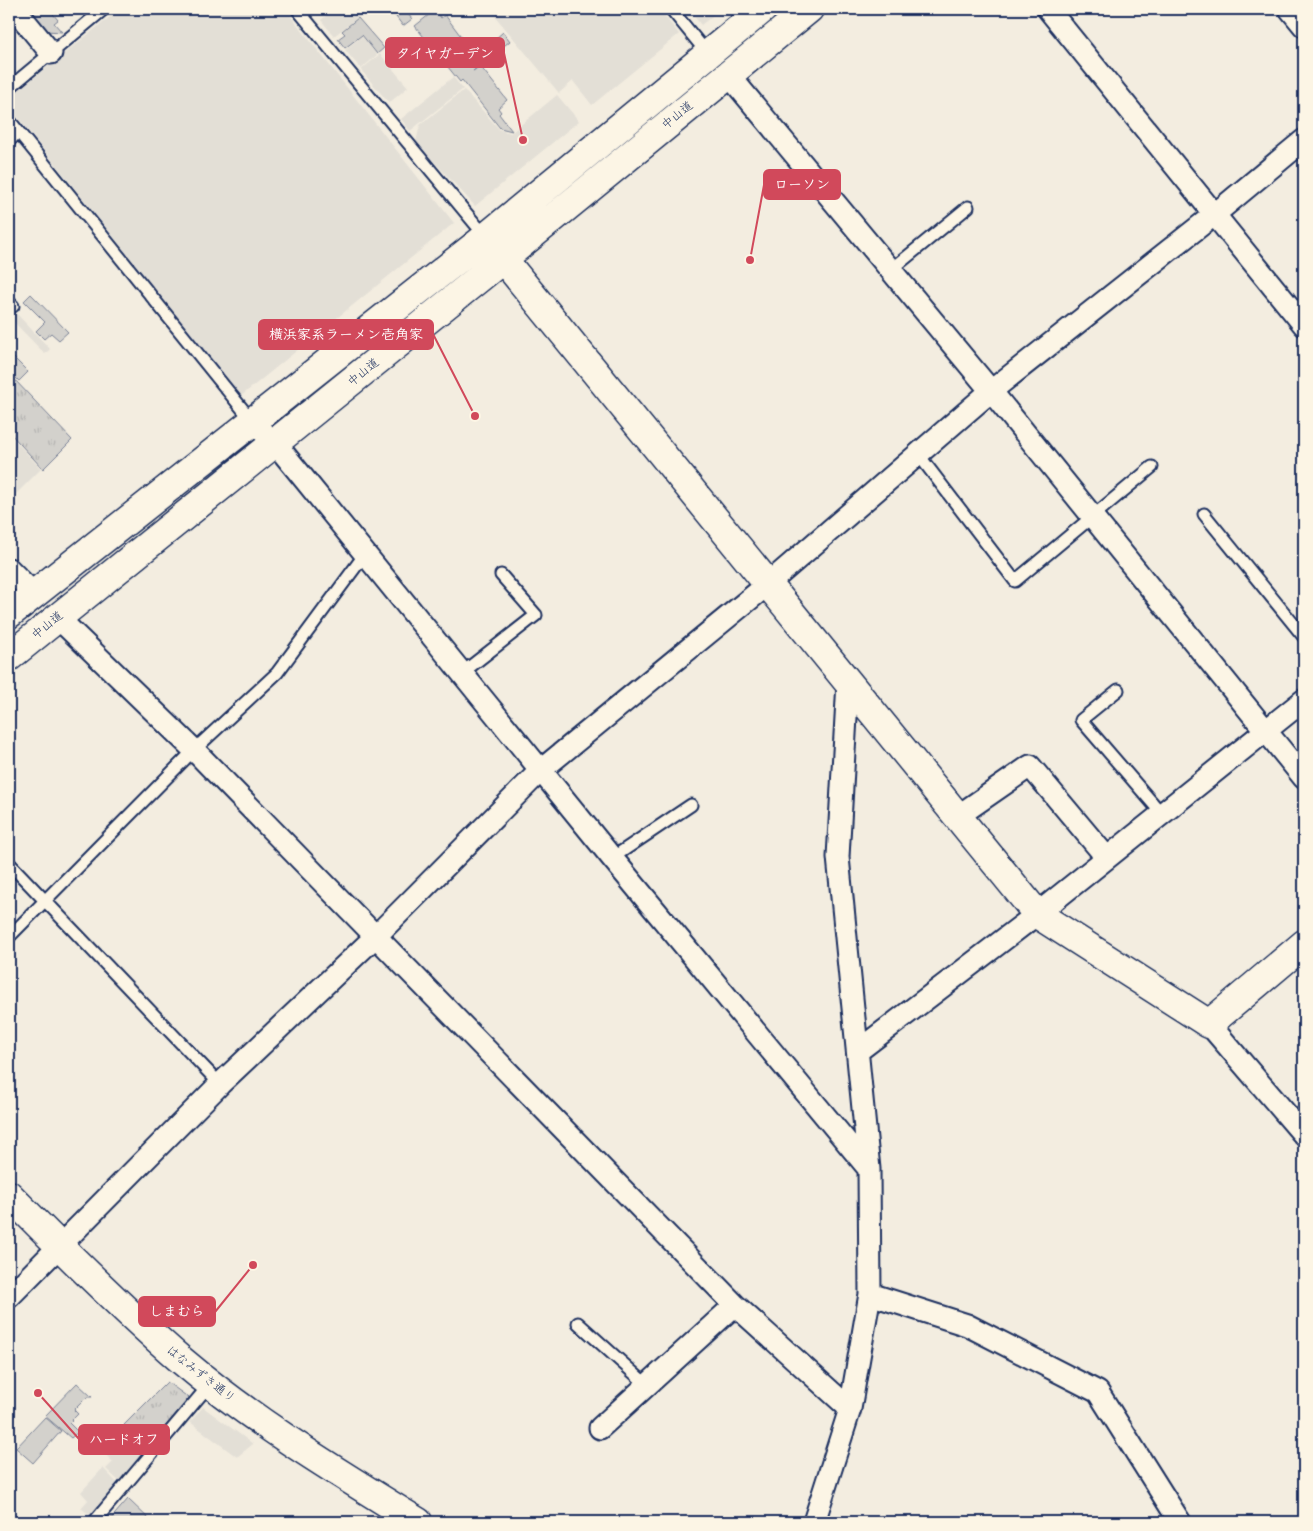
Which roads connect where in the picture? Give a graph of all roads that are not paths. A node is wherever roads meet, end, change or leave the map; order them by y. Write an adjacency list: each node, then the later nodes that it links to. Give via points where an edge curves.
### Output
1 (15, 9): 10 (street)
2 (104, 9): 10 (lane)
3 (297, 9): 20 (lane)
4 (671, 9): 11 (lane)
5 (763, 9): 11 (main road)
6 (809, 9): 12 (main road, 中山道)
7 (1048, 9): 19 (street)
8 (1290, 9): 9 (street)
9 (1304, 26)
10 (51, 53): 13 (lane)
11 (707, 53): 20 (main road)
12 (728, 74): 21 (main road, 中山道); 22 (street)
13 (9, 88)
14 (9, 120): 15 (lane)
15 (18, 132): 17 (lane); 25 (lane)
16 (1304, 140): 19 (street)
17 (9, 141)
18 (968, 207): 22 (lane)
19 (1215, 214): 23 (street); 24 (street)
20 (486, 237): 21 (street); 25 (main road)
21 (503, 259): 26 (main road, 中山道); 34 (main road)
22 (891, 270): 24 (street)
23 (1304, 325)
24 (991, 391): 27 (street); 30 (street)
25 (253, 422): 26 (street); 35 (main road)
26 (275, 443): 31 (street); 37 (main road, 中山道)
27 (918, 454): 30 (lane, via 1015,581); 34 (street)
28 (1152, 467): 30 (lane)
29 (1204, 514): 38 (lane)
30 (1092, 516): 44 (street)
31 (365, 554): 40 (street); 45 (lane, via 278,673)
32 (9, 569): 35 (street)
33 (501, 575): 40 (lane, via 536,616)
34 (768, 584): 41 (main road); 46 (street)
35 (34, 594): 36 (main road)
36 (9, 614)
37 (57, 617): 39 (main road, 中山道); 45 (street)
38 (1304, 637)
39 (9, 657)
40 (462, 673): 46 (street)
41 (848, 682): 50 (main road); 60 (street, via 838,857)
42 (1118, 690): 49 (lane, via 1081,720)
43 (1304, 700): 44 (street)
44 (1266, 730): 47 (street); 49 (street)
45 (194, 750): 54 (lane); 56 (street)
46 (541, 770): 51 (street); 56 (street)
47 (1304, 778)
48 (691, 805): 51 (lane)
49 (1162, 814): 52 (street)
50 (958, 816): 52 (street, via 1030,766); 55 (main road)
51 (612, 858): 63 (street)
52 (1107, 858): 55 (street)
53 (9, 863): 54 (lane)
54 (46, 901): 57 (lane); 61 (lane)
55 (1038, 914): 59 (main road); 60 (street)
56 (376, 936): 61 (street); 68 (street)
57 (9, 937)
58 (1304, 944): 59 (main road)
59 (1209, 1024): 62 (street)
60 (858, 1052): 63 (street)
61 (220, 1084): 65 (street)
62 (1304, 1134)
63 (870, 1169): 66 (street)
64 (9, 1195): 65 (main road, はなみずき通り)
65 (60, 1246): 67 (street); 70 (main road, はなみずき通り, via 182,1361)
66 (870, 1294): 72 (street); 77 (street, via 967,1325 1098,1392)
67 (9, 1297)
68 (734, 1305): 71 (street); 72 (street)
69 (578, 1323): 71 (lane)
70 (212, 1382): 74 (main road, はなみずき通り, via 278,1433); 75 (lane)
71 (647, 1385): 73 (street)
72 (850, 1409): 76 (street)
73 (600, 1428)
74 (402, 1518)
75 (94, 1522)
76 (814, 1522)
77 (1180, 1522)

